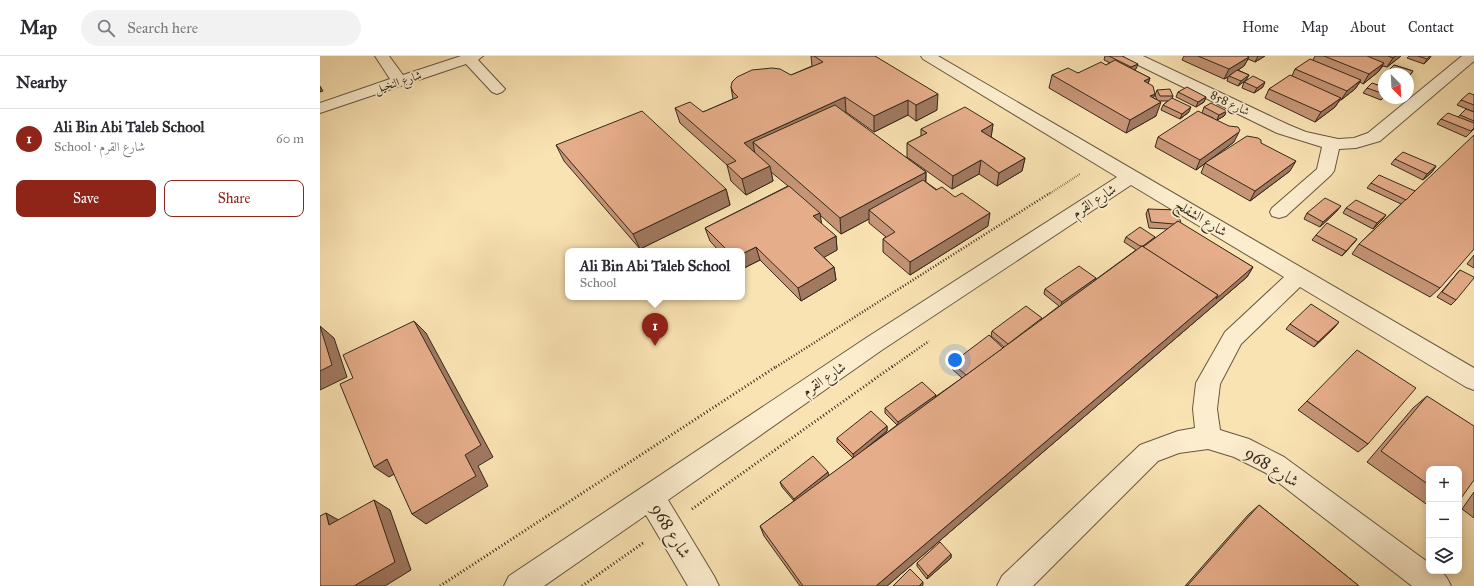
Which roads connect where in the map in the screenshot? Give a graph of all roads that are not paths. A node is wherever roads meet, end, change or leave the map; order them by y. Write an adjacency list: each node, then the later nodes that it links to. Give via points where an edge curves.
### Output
1 (382, 56): 6 (street)
2 (928, 56): 10 (street, شارع الشفلح)
3 (1131, 56): 9 (street, شارع 858, via 1283,129)
4 (1471, 56): 9 (street, شارع 858, via 1374,137 1355,143)
5 (472, 57): 6 (street, شارع النخيل); 7 (street)
6 (399, 81): 8 (street, شارع النخيل)
7 (497, 89)
8 (320, 108)
9 (1332, 143): 11 (street, via 1325,171)
10 (1131, 176): 12 (street, شارع الشفلح); 15 (street, شارع القرم, via 874,344)
11 (1279, 212)
12 (1298, 277): 13 (street, شارع الشفلح); 14 (street, via 1233,338 1219,363 1208,383)
13 (1474, 380)
14 (1208, 438): 18 (street, شارع 968, via 1178,442 1149,453); 19 (street, شارع 968, via 1240,447 1275,465)
15 (650, 496): 16 (street, شارع القرم); 17 (street, شارع 968)
16 (519, 586)
17 (704, 586)
18 (1012, 586)
19 (1436, 586)

